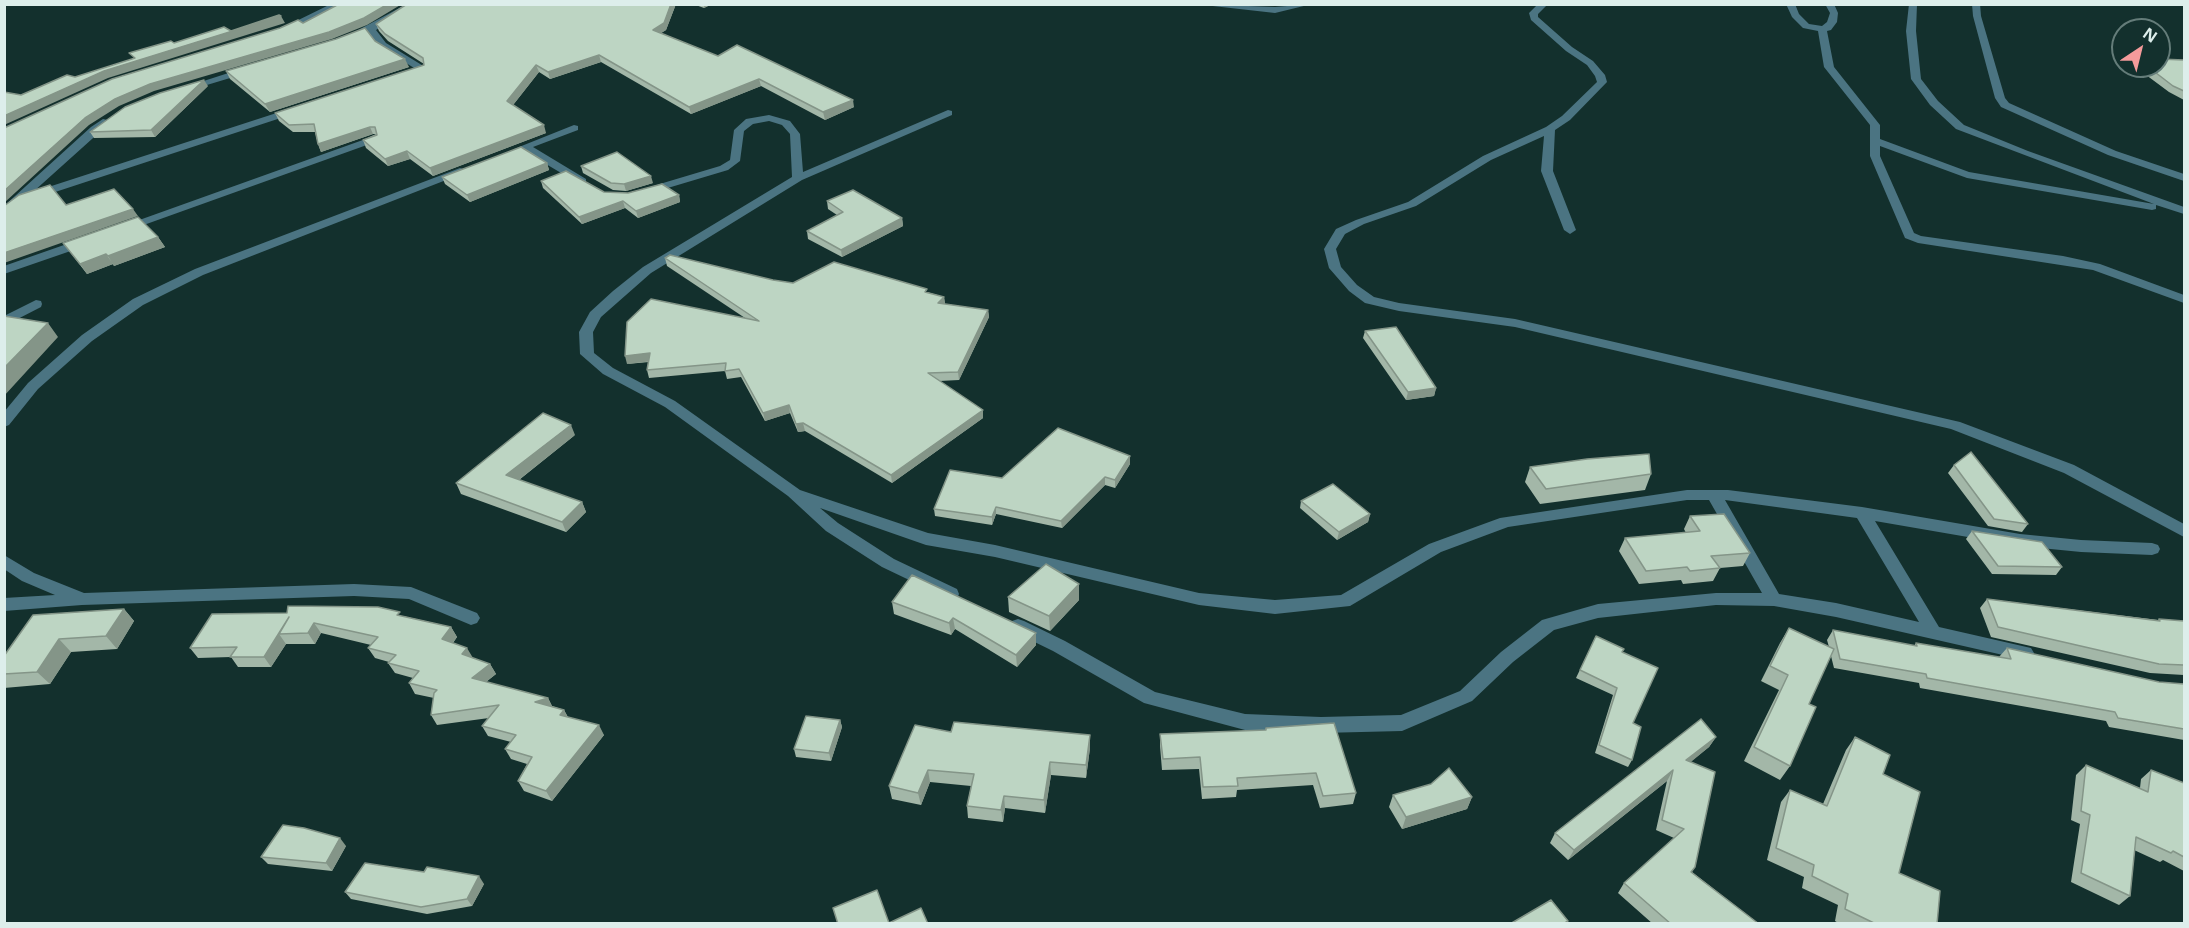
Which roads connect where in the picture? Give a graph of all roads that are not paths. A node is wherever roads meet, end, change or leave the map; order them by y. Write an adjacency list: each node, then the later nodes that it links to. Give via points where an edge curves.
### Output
1 (339, 4): 12 (street)
2 (414, 4): 10 (street)
3 (1199, 4): 4 (street, via 1275,10)
4 (1308, 4)
5 (1544, 4): 21 (street, via 1533,13 1534,18 1590,63 1602,82 1588,99)
6 (1790, 4): 11 (street, via 1806,26)
7 (1829, 4): 11 (street, via 1834,13 1832,22)
8 (1913, 4): 32 (street, via 1911,31 1916,79 1960,127)
9 (1977, 4): 28 (street, via 1977,16 2005,105 2112,153)
10 (371, 29): 13 (street); 15 (street, via 383,45 422,69)
11 (1822, 29): 23 (street, via 1829,67 1875,125)
12 (270, 34)
13 (336, 43)
14 (258, 67): 16 (street)
15 (411, 73)
16 (181, 89)
17 (310, 106): 31 (street)
18 (948, 113): 27 (street)
19 (114, 116): 31 (street)
20 (574, 128): 24 (street)
21 (1550, 129): 35 (street, via 1547,171); 45 (street, via 1488,158 1412,204 1340,232 1330,249 1335,268 1370,300 1515,323 1955,425 2069,469)
22 (374, 139): 34 (street)
23 (1874, 140): 32 (street, via 1967,175); 38 (street, via 1881,174 1909,235 2096,267)
24 (525, 147): 25 (street); 29 (street)
25 (503, 155)
26 (470, 168): 41 (street, via 199,272 138,302 87,338 33,386)
27 (798, 178): 30 (street, via 797,136 786,123 759,118 740,130 735,161 724,168); 42 (street, via 647,270 595,315 586,332 587,354 608,371 670,404)
28 (2184, 178)
29 (590, 185)
30 (635, 194)
31 (19, 200): 33 (street)
32 (2184, 212)
33 (4, 213)
34 (116, 230)
35 (1570, 230)
36 (94, 238): 37 (street)
37 (4, 270)
38 (2184, 299)
39 (36, 304): 40 (street)
40 (4, 322)
41 (4, 422)
42 (793, 492): 43 (street, via 926,539 995,551 1199,599 1275,608 1344,601 1435,548 1506,522 1652,498); 49 (street, via 832,526 888,563)
43 (1714, 495): 44 (street); 50 (street)
44 (1862, 513): 46 (street, via 2020,540); 54 (street)
45 (2184, 531)
46 (2152, 549)
47 (4, 561): 48 (street, via 28,577)
48 (82, 599): 51 (street); 52 (street, via 354,590 411,592)
49 (963, 600)
50 (1774, 600): 53 (street, via 1716,599 1599,611 1548,626 1507,657 1466,696 1402,723 1344,725 1245,723 1150,698); 54 (street)
51 (4, 605)
52 (471, 618)
53 (1005, 620)
54 (1934, 633): 55 (street)
55 (2036, 656)

